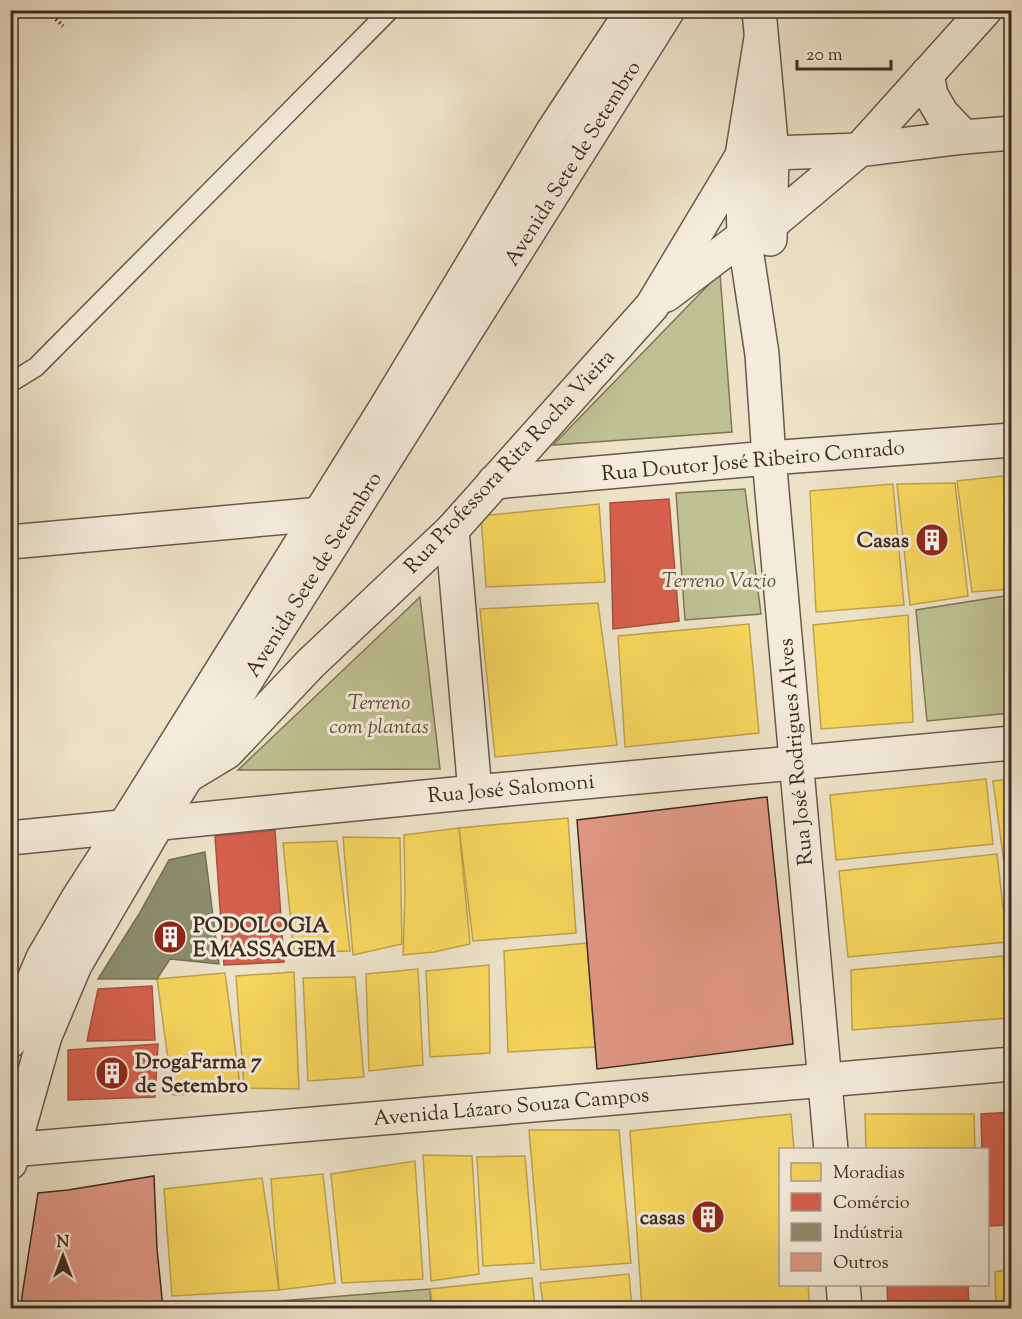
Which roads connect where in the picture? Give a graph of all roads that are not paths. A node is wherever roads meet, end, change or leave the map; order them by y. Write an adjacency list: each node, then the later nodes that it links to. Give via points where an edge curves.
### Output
1 (390, 10): 13 (lane, via 36,367)
2 (633, 10): 18 (street, Avenida Sete de Setembro, via 553,130)
3 (668, 10): 17 (street, Avenida Sete de Setembro)
4 (985, 10): 6 (street, Rua Professora Rita Rocha Vieira)
5 (760, 24): 10 (street, Rua José Rodrigues Alves)
6 (927, 74): 8 (street, via 931,95 942,114); 9 (street, Rua Professora Rita Rocha Vieira)
7 (1011, 133): 8 (street)
8 (964, 137): 9 (street)
9 (859, 150): 10 (street); 11 (street, Rua Professora Rita Rocha Vieira)
10 (758, 155): 11 (street, Rua José Rodrigues Alves); 12 (street, Rua Professora Rita Rocha Vieira)
11 (757, 230): 12 (street, Rua Professora Rita Rocha Vieira); 15 (street, Rua José Rodrigues Alves)
12 (652, 306): 16 (street, Rua Professora Rita Rocha Vieira)
13 (10, 383)
14 (1011, 440): 15 (street, Rua Doutor José Ribeiro Conrado)
15 (769, 458): 16 (street, Rua Doutor José Ribeiro Conrado); 24 (street, Rua José Rodrigues Alves)
16 (494, 482): 19 (street, Rua Professora Rita Rocha Vieira)
17 (353, 511): 18 (street); 22 (street, Avenida Sete de Setembro)
18 (320, 513): 20 (street); 22 (street, Avenida Sete de Setembro)
19 (452, 530): 21 (street, Rua Professora Rita Rocha Vieira); 26 (street)
20 (10, 542)
21 (310, 663): 22 (street); 25 (street, Rua Professora Rita Rocha Vieira, via 227,752)
22 (238, 668): 25 (street, Avenida Sete de Setembro); 28 (street, Avenida Sete de Setembro)
23 (1011, 743): 24 (street, Rua José Salomoni)
24 (796, 762): 26 (street, Rua José Salomoni); 32 (street, Rua José Rodrigues Alves)
25 (187, 776): 27 (street, Avenida Sete de Setembro)
26 (475, 792): 27 (street, Rua José Salomoni)
27 (158, 823): 28 (street, Rua José Salomoni); 34 (street, Avenida Sete de Setembro, via 75,965 45,1036)
28 (124, 827): 29 (street, Rua José Salomoni); 30 (street, Avenida Sete de Setembro, via 43,958)
29 (10, 838)
30 (10, 1041)
31 (1011, 1064): 32 (street, Avenida Lázaro Souza Campos)
32 (825, 1079): 33 (street, Rua José Rodrigues Alves); 34 (street, Avenida Lázaro Souza Campos)
33 (831, 1148)
34 (11, 1154)
35 (843, 1286): 36 (street)
36 (845, 1308)

